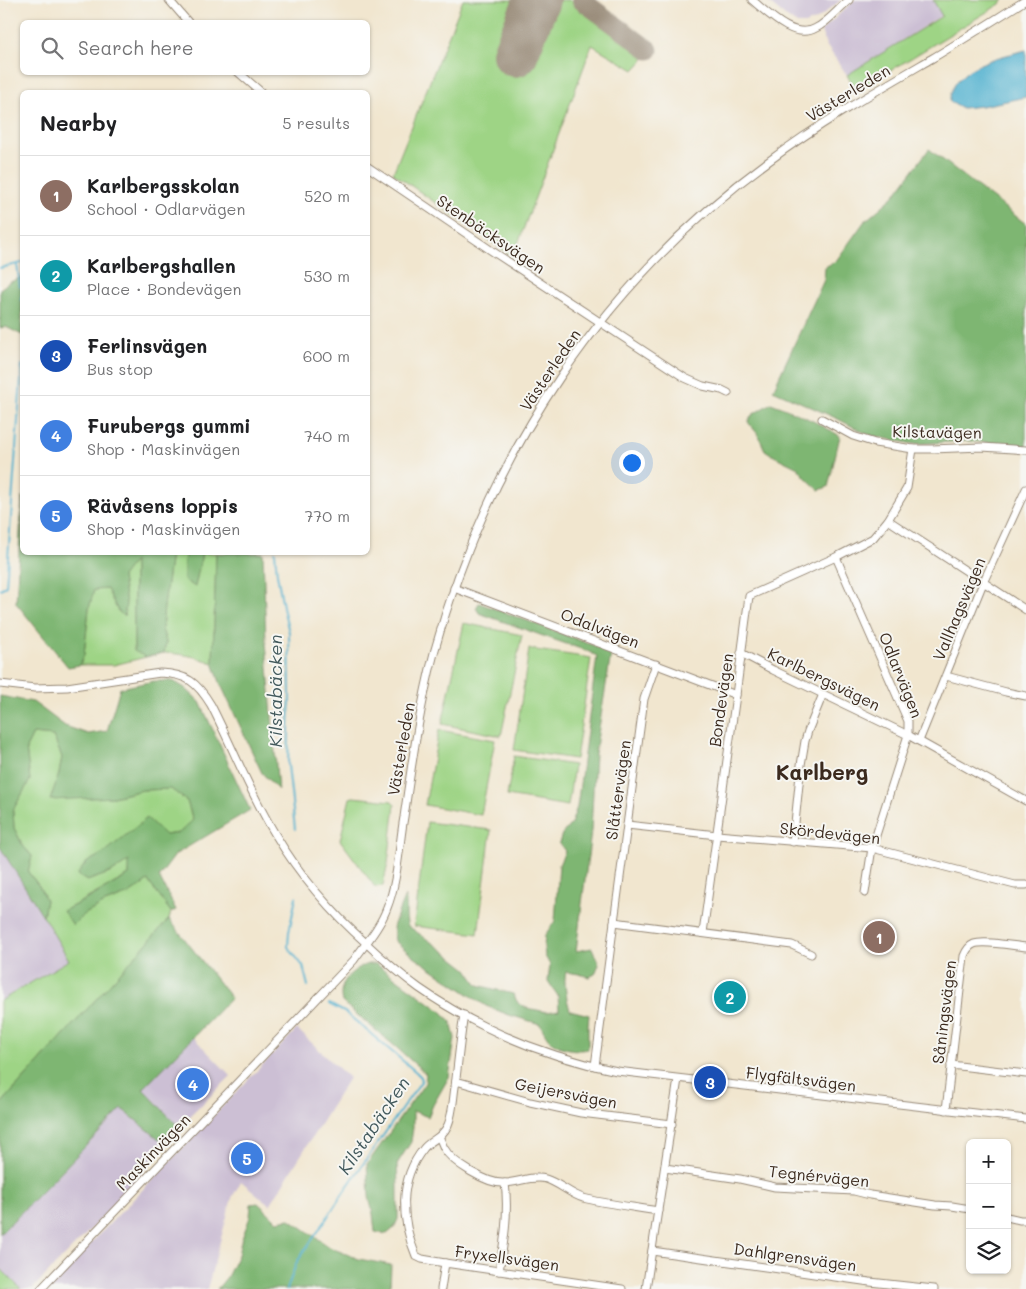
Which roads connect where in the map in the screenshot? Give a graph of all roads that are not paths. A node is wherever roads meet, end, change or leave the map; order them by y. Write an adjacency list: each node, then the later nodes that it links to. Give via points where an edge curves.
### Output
1 (169, 0): 5 (street)
2 (752, 0): 3 (street, via 783,25 801,32 816,28)
3 (849, 0)
4 (1023, 1): 9 (street, Västerleden, via 767,162 684,231)
5 (186, 20)
6 (241, 75): 7 (street)
7 (259, 90)
8 (370, 168): 9 (street, Stenbäcksvägen)
9 (600, 322): 10 (street, via 685,378); 18 (street, Västerleden, via 552,389 513,452 481,517)
10 (728, 393)
11 (822, 419): 12 (street, Kilstavägen, via 864,440)
12 (913, 449): 13 (street, Kilstavägen, via 974,447); 15 (street, Bondevägen, via 907,488)
13 (1026, 450)
14 (1026, 489): 17 (street, Vallhagsvägen)
15 (888, 520): 16 (street, Bondevägen, via 873,538); 17 (street)
16 (836, 557): 20 (street, Bondevägen, via 749,596); 27 (street, Odlarvägen, via 903,708 908,721)
17 (983, 583): 19 (street); 22 (street, Vallhagsvägen)
18 (454, 588): 21 (street, Odalvägen); 38 (street, Västerleden, via 420,711 393,886 382,919)
19 (1026, 610)
20 (741, 653): 24 (street, Karlbergsvägen); 25 (street, Bondevägen)
21 (656, 664): 25 (street, Odalvägen); 30 (street, Slåttervägen, via 644,699)
22 (946, 676): 26 (street); 28 (street, Vallhagsvägen)
23 (0, 684): 38 (street, Flygfältsvägen, via 67,687 160,673 185,677 195,683 204,692 259,806 288,854 312,888)
24 (823, 694): 27 (street, Karlbergsvägen); 32 (street, via 805,741)
25 (736, 695): 31 (street, Bondevägen)
26 (1026, 696)
27 (908, 735): 28 (street, Karlbergsvägen); 33 (street, Odlarvägen)
28 (919, 741): 29 (street, Karlbergsvägen)
29 (1026, 801)
30 (627, 825): 31 (street, Skördevägen); 36 (street, Slåttervägen)
31 (717, 835): 32 (street, Skördevägen); 37 (street, Bondevägen)
32 (794, 842): 33 (street, Skördevägen)
33 (872, 848): 34 (street, Skördevägen, via 1015,885); 35 (street, Odlarvägen)
34 (1026, 885)
35 (865, 893)
36 (614, 922): 37 (street); 43 (street, Slåttervägen)
37 (702, 933): 40 (street, via 792,945)
38 (366, 944): 41 (street, Flygfältsvägen, via 402,976); 61 (street, Maskinvägen)
39 (1026, 947): 42 (street, Såningsvägen, via 982,943 968,949 964,956)
40 (811, 954)
41 (464, 1015): 43 (street, Flygfältsvägen, via 513,1040); 46 (street)
42 (951, 1065): 44 (street); 47 (street, Såningsvägen)
43 (595, 1066): 45 (street, Flygfältsvägen)
44 (1026, 1074)
45 (678, 1079): 47 (street, Flygfältsvägen); 49 (street)
46 (456, 1081): 49 (street, Geijersvägen, via 572,1111); 50 (street, via 448,1126)
47 (946, 1110): 48 (street, Flygfältsvägen)
48 (1026, 1120)
49 (672, 1124): 51 (street)
50 (439, 1137): 52 (street, via 444,1149 468,1169 482,1178); 58 (street, via 427,1145 411,1168 406,1181 404,1211 416,1256)
51 (665, 1168): 53 (street, Tegnérvägen, via 775,1187 854,1191); 54 (street)
52 (505, 1183): 54 (street, via 543,1178 580,1197); 59 (street, via 505,1239)
53 (966, 1208)
54 (658, 1211): 57 (street)
55 (1011, 1218): 56 (street)
56 (1026, 1220)
57 (652, 1251): 60 (street, Dahlgrensvägen); 64 (street)
58 (445, 1263): 59 (street, Fryxellsvägen); 62 (street, Fryxellsvägen)
59 (499, 1271): 63 (street, Fryxellsvägen)
60 (870, 1285): 65 (street, Dahlgrensvägen)
61 (40, 1289)
62 (441, 1289)
63 (622, 1289)
64 (646, 1289)
65 (934, 1289)

